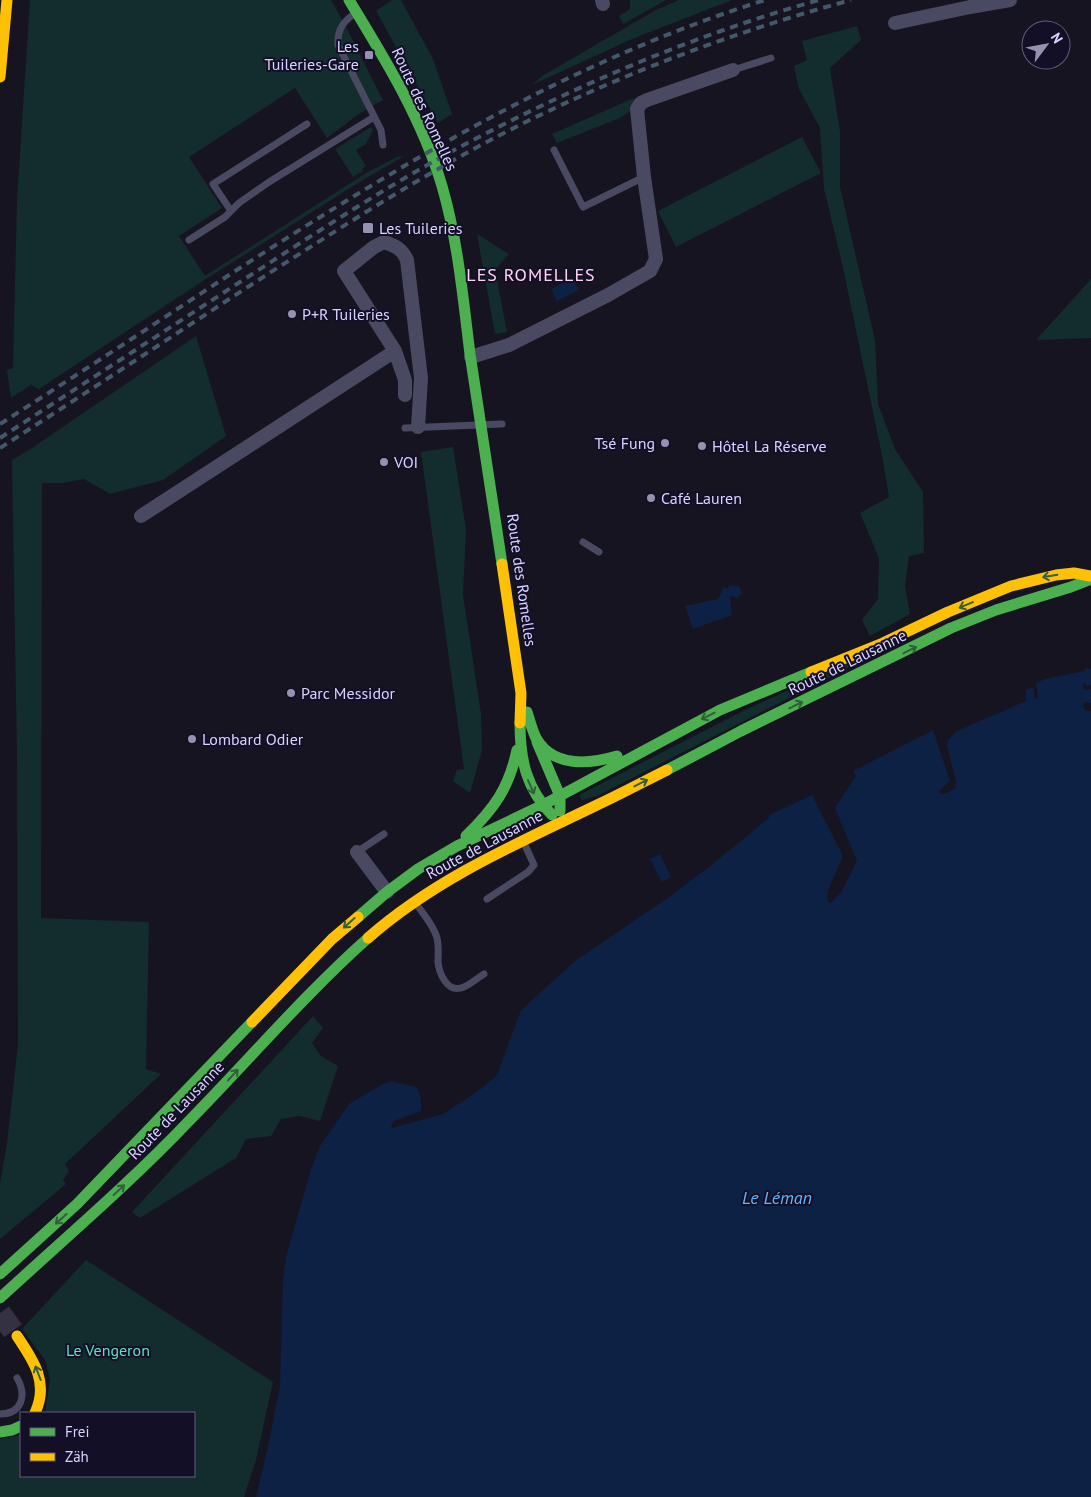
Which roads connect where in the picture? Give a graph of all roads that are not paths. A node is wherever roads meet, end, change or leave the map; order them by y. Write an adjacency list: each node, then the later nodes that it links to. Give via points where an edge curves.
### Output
1 (7, 0): 8 (main road)
2 (349, 0): 4 (main road, Route des Romelles)
3 (1010, 0): 5 (street)
4 (356, 12): 9 (lane, via 340,27 338,45); 17 (main road, Route des Romelles, via 406,101 442,185 455,239)
5 (895, 23)
6 (771, 58): 7 (lane)
7 (733, 70): 13 (street, via 641,103 638,109)
8 (0, 77)
9 (374, 116): 11 (lane, via 382,133); 14 (lane, via 269,182)
10 (307, 124): 14 (lane, via 214,184)
11 (383, 145)
12 (554, 150): 13 (lane, via 583,207)
13 (644, 176): 17 (street, via 656,259 650,271 509,345)
14 (231, 211): 15 (lane)
15 (189, 240)
16 (395, 350): 18 (street, via 405,380); 21 (street, via 344,270 384,242 403,251 407,260 422,378); 22 (street)
17 (471, 357): 20 (main road, Route des Romelles)
18 (405, 395)
19 (502, 424): 20 (lane)
20 (480, 425): 21 (lane); 26 (main road, Route des Romelles)
21 (412, 428)
22 (141, 516)
23 (583, 542): 24 (lane)
24 (599, 552)
25 (1091, 578): 29 (main road, Route de Lausanne, one-way to 29, via 1074,573 1011,586 733,704); 32 (main road, Route de Lausanne, one-way to 25, via 951,628 996,610 1071,588)
26 (521, 692): 27 (main road, Route des Romelles); 28 (main road)
27 (520, 732): 31 (main road, Route des Romelles, one-way to 31, via 526,777); 35 (main road, via 512,775 504,792 490,812)
28 (536, 739): 29 (main road, via 561,759 584,763); 30 (main road)
29 (652, 746): 30 (main road, Route de Lausanne)
30 (560, 796): 31 (main road, Route de Lausanne); 32 (main road)
31 (541, 806): 32 (main road); 35 (main road, Route de Lausanne)
32 (561, 822): 34 (main road, Route de Lausanne)
33 (384, 834): 36 (lane)
34 (522, 840): 37 (lane, via 534,865); 39 (main road, Route de Lausanne, via 472,866)
35 (456, 846): 38 (main road, Route de Lausanne, via 418,869)
36 (358, 852): 38 (street)
37 (487, 899)
38 (394, 902): 39 (main road, Route de Lausanne); 41 (main road, Route de Lausanne, one-way to 41, via 360,914 326,945); 44 (main road, Route de Lausanne, one-way to 38, via 187,1124)
39 (415, 902): 40 (lane, via 437,938 438,964 445,980 459,989)
40 (484, 974)
41 (108, 1172): 42 (main road); 43 (main road, Route de Lausanne, one-way to 43)
42 (52, 1212)
43 (0, 1274)
44 (13, 1286): 45 (main road, Route de Lausanne); 46 (main road)
45 (0, 1298)
46 (0, 1305)
47 (17, 1336): 50 (main road, one-way to 47, via 42,1382 31,1356)
48 (17, 1378): 49 (lane, via 23,1396 20,1405)
49 (11, 1412): 51 (lane); 52 (lane)
50 (35, 1412)
51 (0, 1414)
52 (19, 1427): 53 (main road)
53 (0, 1432)

